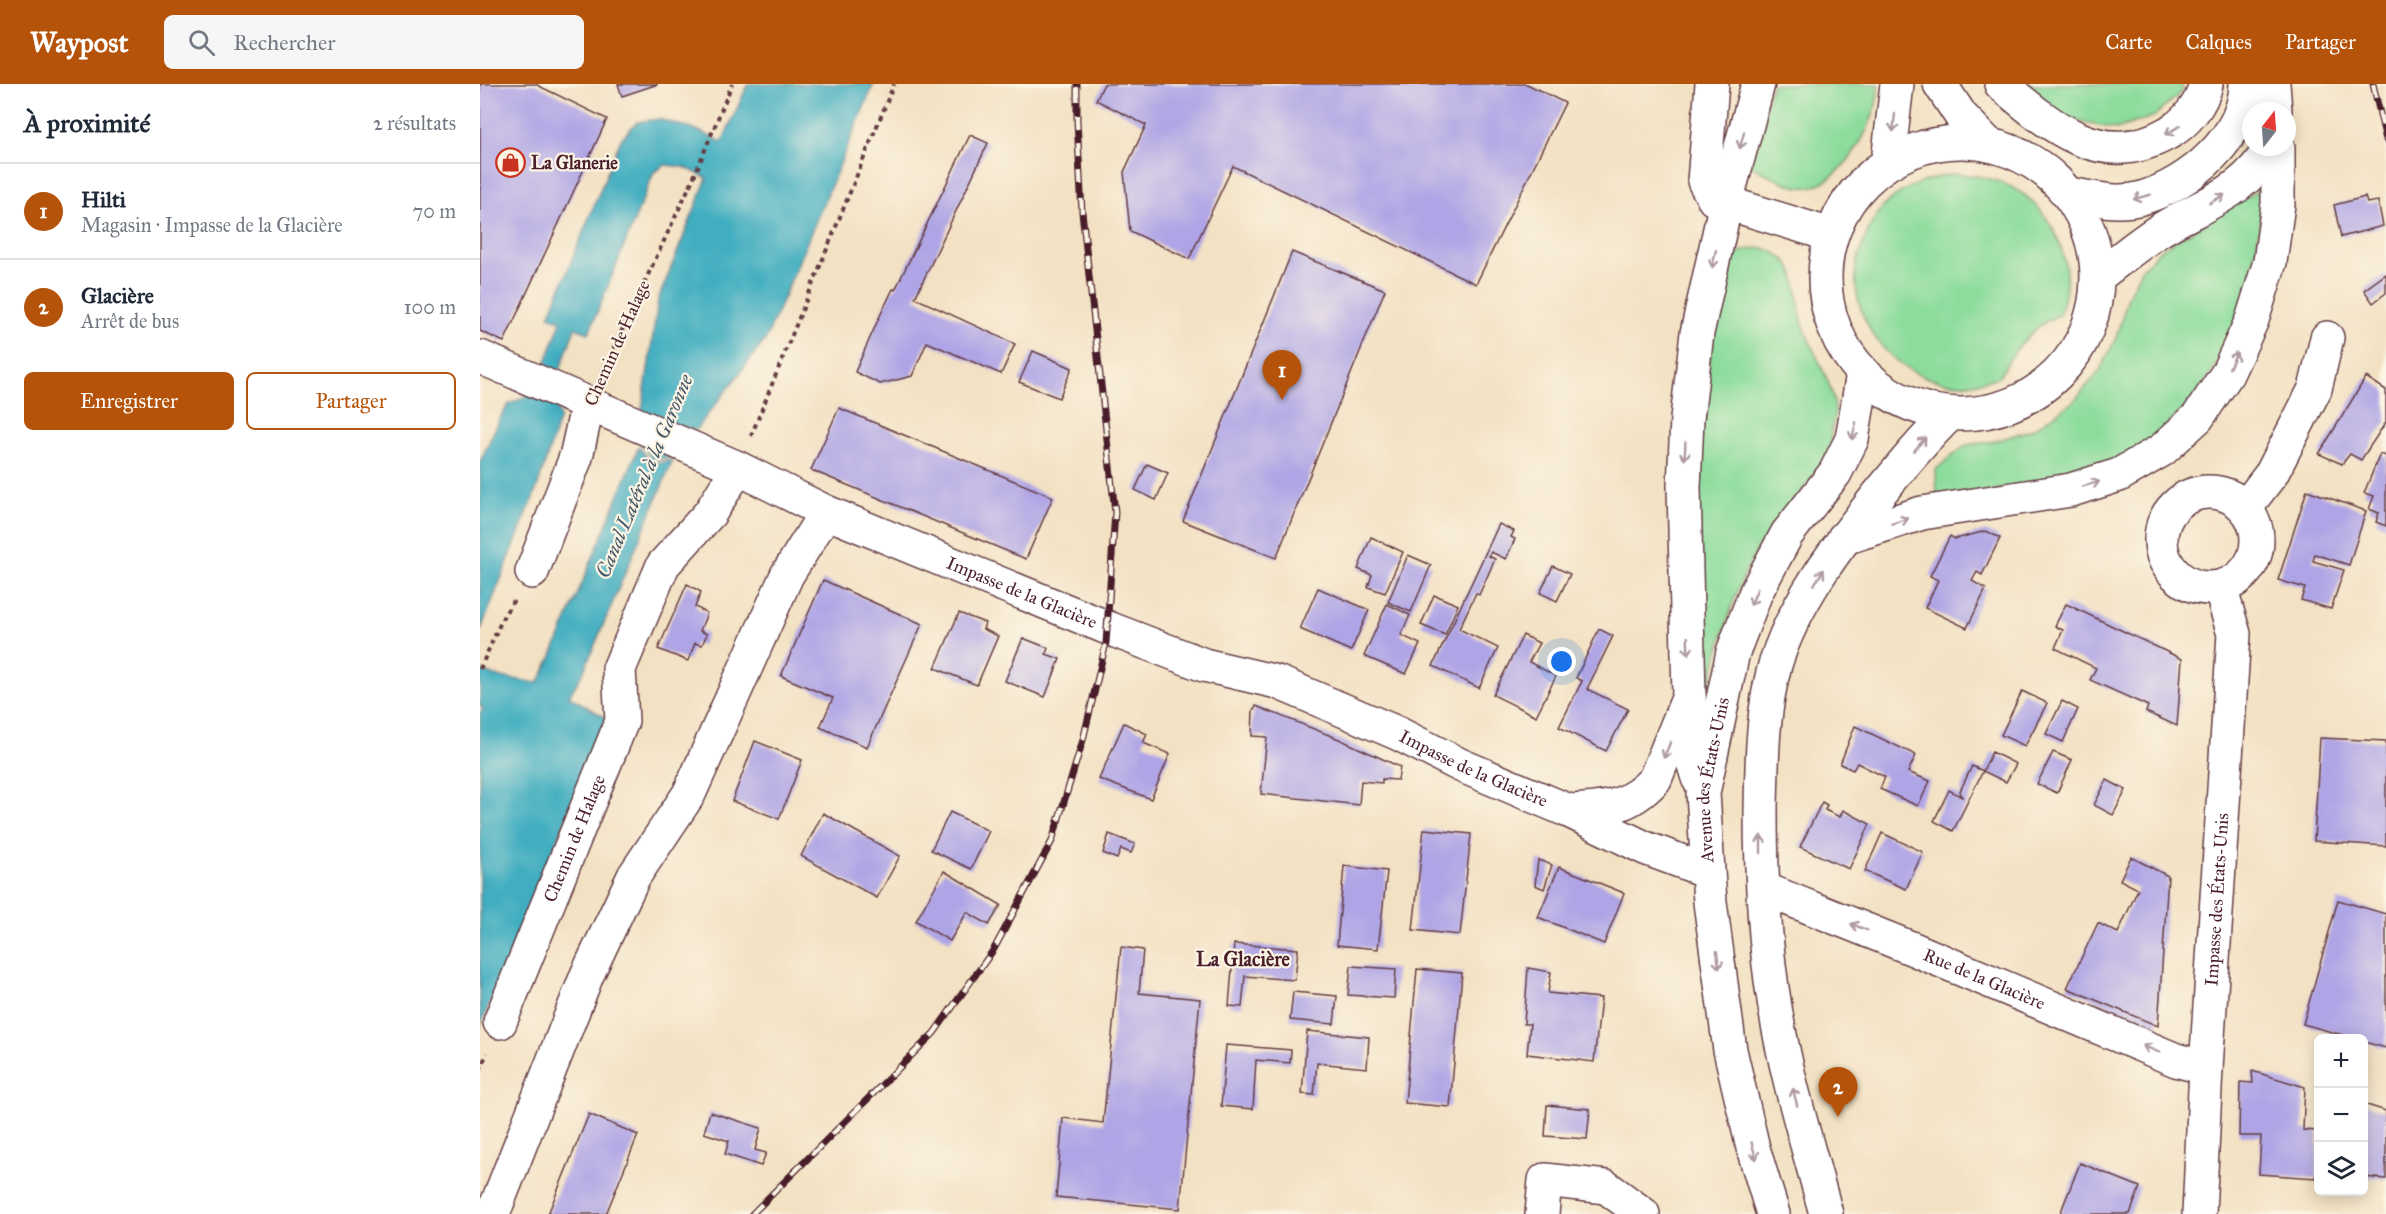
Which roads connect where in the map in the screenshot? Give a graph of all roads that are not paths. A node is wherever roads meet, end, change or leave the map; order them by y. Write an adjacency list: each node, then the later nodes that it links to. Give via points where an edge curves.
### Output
1 (1712, 84): 15 (main road, via 1704,181 1714,199)
2 (1758, 84): 15 (main road, one-way to 15)
3 (1897, 84): 13 (main road, one-way to 13)
4 (1940, 84): 10 (main road, via 1961,116)
5 (2001, 84): 6 (main road, one-way to 5, via 2181,126 2151,143 2118,148 2088,143 2069,133 2041,117)
6 (2206, 84)
7 (2246, 84): 14 (main road, one-way to 14, via 2239,115 2223,143 2205,165 2175,184 2142,198 2111,202)
8 (2273, 84): 9 (main road)
9 (2274, 102)
10 (1989, 145): 13 (main road, via 1953,142 1919,148); 14 (main road, via 2019,154 2046,171)
11 (2265, 156): 17 (main road, one-way to 11, via 2157,232 2239,186)
12 (2278, 156): 26 (main road, one-way to 12, via 1922,513 2071,489 2119,475 2162,450 2198,417 2227,374 2252,320 2270,262 2278,204)
13 (1888, 162): 16 (main road, via 1863,182 1844,207)
14 (2069, 194): 17 (main road, via 2094,247)
15 (1726, 202): 16 (main road); 29 (main road, one-way to 29, via 1697,333 1687,419 1684,487)
16 (1831, 236): 20 (main road, via 1824,272 1828,309 1841,344)
17 (2098, 276): 22 (main road, via 2086,331 2070,361 2037,392 1995,410)
18 (2327, 338): 24 (main road, via 2315,388 2272,473)
19 (480, 357): 21 (main road, Impasse de la Glacière)
20 (1863, 374): 22 (main road, via 1903,402); 30 (main road, Avenue des États-Unis, one-way to 30, via 1852,439 1835,473 1787,534 1756,592 1733,652)
21 (588, 403): 23 (main road, Impasse de la Glacière); 27 (main road, Chemin de Halage, via 576,457)
22 (1950, 414): 26 (main road, one-way to 22, via 1928,435)
23 (738, 468): 25 (main road, Impasse de la Glacière); 34 (main road, Chemin de Halage, via 710,513 663,565 619,669 622,720)
24 (2245, 508): 28 (main road, via 2257,533 2252,561 2233,582); 28 (main road, via 2230,497 2212,492 2194,494 2178,503 2166,517 2160,535 2162,553 2170,569 2201,588)
25 (826, 512): 31 (main road, Impasse de la Glacière, via 1194,661 1277,682); 36 (main road, via 787,575 689,794 634,876 587,975)
26 (1844, 538): 33 (main road, one-way to 26, via 1761,783 1766,713 1776,664 1797,611)
27 (532, 572)
28 (2220, 587): 35 (main road, Impasse des États-Unis, via 2234,634)
29 (1689, 696): 30 (main road, via 1694,762); 31 (main road, Impasse de la Glacière, one-way to 31, via 1655,779 1645,790 1632,800 1605,809)
30 (1703, 793): 32 (main road, Avenue des États-Unis)
31 (1569, 811): 32 (main road, Impasse de la Glacière, via 1645,848)
32 (1707, 871): 39 (main road, Avenue des États-Unis, one-way to 39, via 1730,1050)
33 (1764, 889): 35 (main road, Rue de la Glacière, one-way to 33, via 2176,1060); 40 (main road, one-way to 33, via 1775,1008)
34 (500, 1022)
35 (2206, 1068): 41 (main road, Impasse des États-Unis)
36 (493, 1214)
37 (1542, 1214): 38 (main road, via 1545,1179 1606,1187)
38 (1643, 1214)
39 (1773, 1214)
40 (1826, 1214)
41 (2199, 1214)

